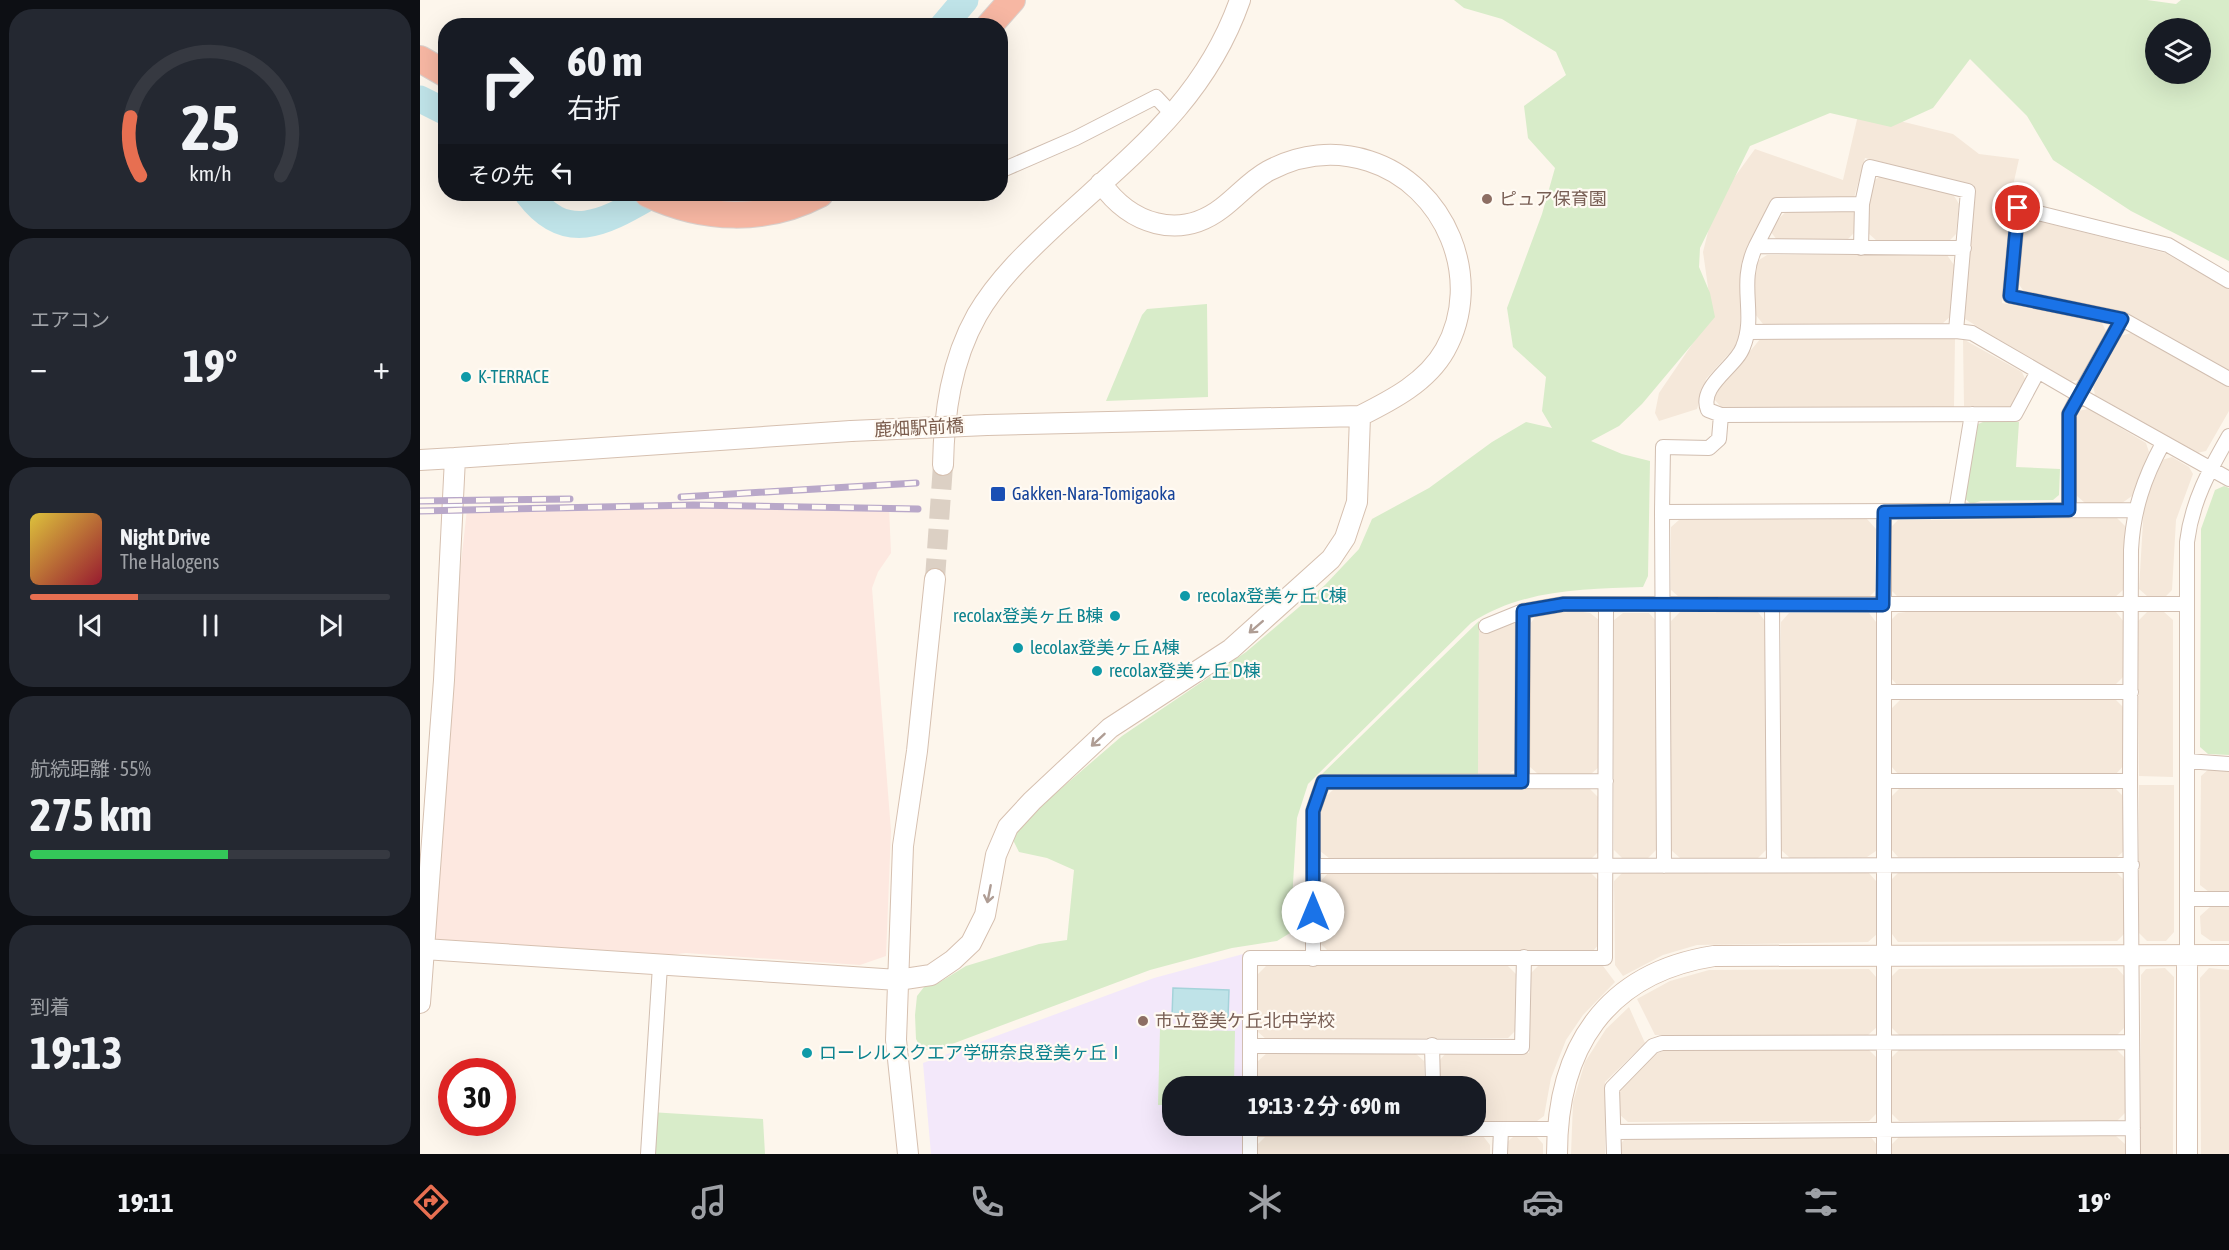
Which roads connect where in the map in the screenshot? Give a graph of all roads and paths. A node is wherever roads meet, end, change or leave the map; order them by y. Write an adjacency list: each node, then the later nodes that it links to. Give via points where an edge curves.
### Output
1 (1012, 0): 3 (highway)
2 (1240, 0): 6 (street, via 1215,57)
3 (996, 18)
4 (420, 59): 5 (highway)
5 (438, 69)
6 (1173, 115): 7 (street, via 1156,98); 8 (street)
7 (1008, 168)
8 (1101, 183): 23 (street, via 1126,210 1152,224 1165,226 1187,225 1205,218 1268,171 1309,156 1347,156 1370,161 1397,173 1416,189 1432,204 1454,242 1459,308 1445,351 1428,372 1407,391); 29 (street, via 1011,268 977,316 957,361)
9 (666, 201): 10 (highway, via 705,213 740,215 771,212)
10 (801, 201)
11 (1862, 204): 12 (street, via 1777,205); 13 (street); 14 (street, via 1870,166 1968,191)
12 (1756, 246): 13 (street); 18 (street, via 1745,284)
13 (1861, 248): 14 (street)
14 (1964, 248): 17 (street)
15 (2229, 281): 16 (street, via 2168,245 2018,208 2010,296)
16 (2122, 319): 20 (street); 21 (street)
17 (1956, 331): 18 (street); 19 (street, via 1972,333)
18 (1748, 332): 24 (street, via 1742,351 1706,398 1708,410)
19 (2037, 373): 21 (street); 22 (street, via 2015,414)
20 (2229, 379)
21 (2079, 395): 26 (street); 32 (street, via 2069,414)
22 (1972, 414): 24 (street); 36 (street)
23 (1360, 416): 27 (street, 鹿畑駅前橋, bridge, via 851,431); 70 (street, one-way to 70, via 1357,502 1345,538 1331,559 1231,649 1110,728 1032,801 1004,836 996,855 985,915 971,943 931,975)
24 (1721, 416): 34 (street, via 1719,439 1709,448 1663,447)
25 (2229, 436): 30 (street)
26 (2163, 443): 30 (street); 33 (street)
27 (455, 458): 28 (street, 鹿畑駅前橋); 62 (street, via 444,680)
28 (420, 460)
29 (943, 465)
30 (2211, 468): 31 (street); 40 (street, via 2199,491 2189,527)
31 (2229, 479)
32 (2069, 510): 33 (street); 36 (street)
33 (2135, 510): 39 (street)
34 (1662, 512): 35 (street); 41 (street)
35 (1884, 512): 36 (street); 43 (street)
36 (1956, 512)
37 (935, 579): 70 (street, via 903,846)
38 (1606, 604): 41 (street); 44 (street, via 1564,604); 50 (street)
39 (2131, 604): 40 (street); 43 (street); 47 (street)
40 (2186, 604): 48 (street)
41 (1662, 605): 42 (street); 59 (street)
42 (1772, 605): 43 (street); 55 (street)
43 (1883, 605): 46 (street)
44 (1523, 611): 45 (street); 53 (street)
45 (1486, 626)
46 (1884, 692): 47 (street); 51 (street)
47 (2131, 692): 52 (street)
48 (2187, 761): 49 (street); 60 (street)
49 (2229, 764)
50 (1606, 781): 53 (street); 58 (street)
51 (1884, 781): 52 (street); 54 (street)
52 (2130, 781): 56 (street)
53 (1522, 782): 57 (street, via 1323,782 1313,811)
54 (1884, 864): 55 (street); 56 (street); 63 (street)
55 (1774, 865): 59 (street)
56 (2132, 865): 64 (street)
57 (1313, 866): 58 (street); 68 (street)
58 (1607, 866): 59 (street); 67 (street, via 1605,958)
59 (1664, 866)
60 (2188, 899): 61 (street); 66 (street)
61 (2229, 899)
62 (424, 949): 69 (street); 71 (street)
63 (1884, 955): 64 (street); 73 (street); 81 (street, via 1714,956 1677,964 1643,980 1611,1003 1575,1052 1562,1089)
64 (2132, 955): 66 (street); 72 (street)
65 (2229, 955): 66 (street)
66 (2187, 956): 93 (street)
67 (1524, 957): 68 (street); 74 (street, via 1522,1047)
68 (1313, 959): 75 (street, via 1250,958)
69 (660, 966): 70 (street); 85 (street)
70 (898, 980): 86 (street, via 896,1040)
71 (420, 1003)
72 (2132, 1042): 73 (street); 78 (street)
73 (1884, 1043): 82 (street); 83 (street, via 1662,1043 1653,1046 1612,1088)
74 (1432, 1045): 75 (street); 77 (street)
75 (1250, 1046): 76 (street)
76 (1250, 1076)
77 (1433, 1076)
78 (2133, 1128): 82 (street); 92 (street)
79 (1486, 1129): 80 (street)
80 (1500, 1129): 81 (street); 88 (street)
81 (1557, 1129): 89 (street)
82 (1884, 1129): 83 (street); 91 (street)
83 (1614, 1132): 90 (street)
84 (1250, 1136): 87 (street)
85 (648, 1154)
86 (908, 1154)
87 (1250, 1154)
88 (1500, 1154)
89 (1557, 1154)
90 (1614, 1154)
91 (1884, 1154)
92 (2133, 1154)
93 (2187, 1154)

